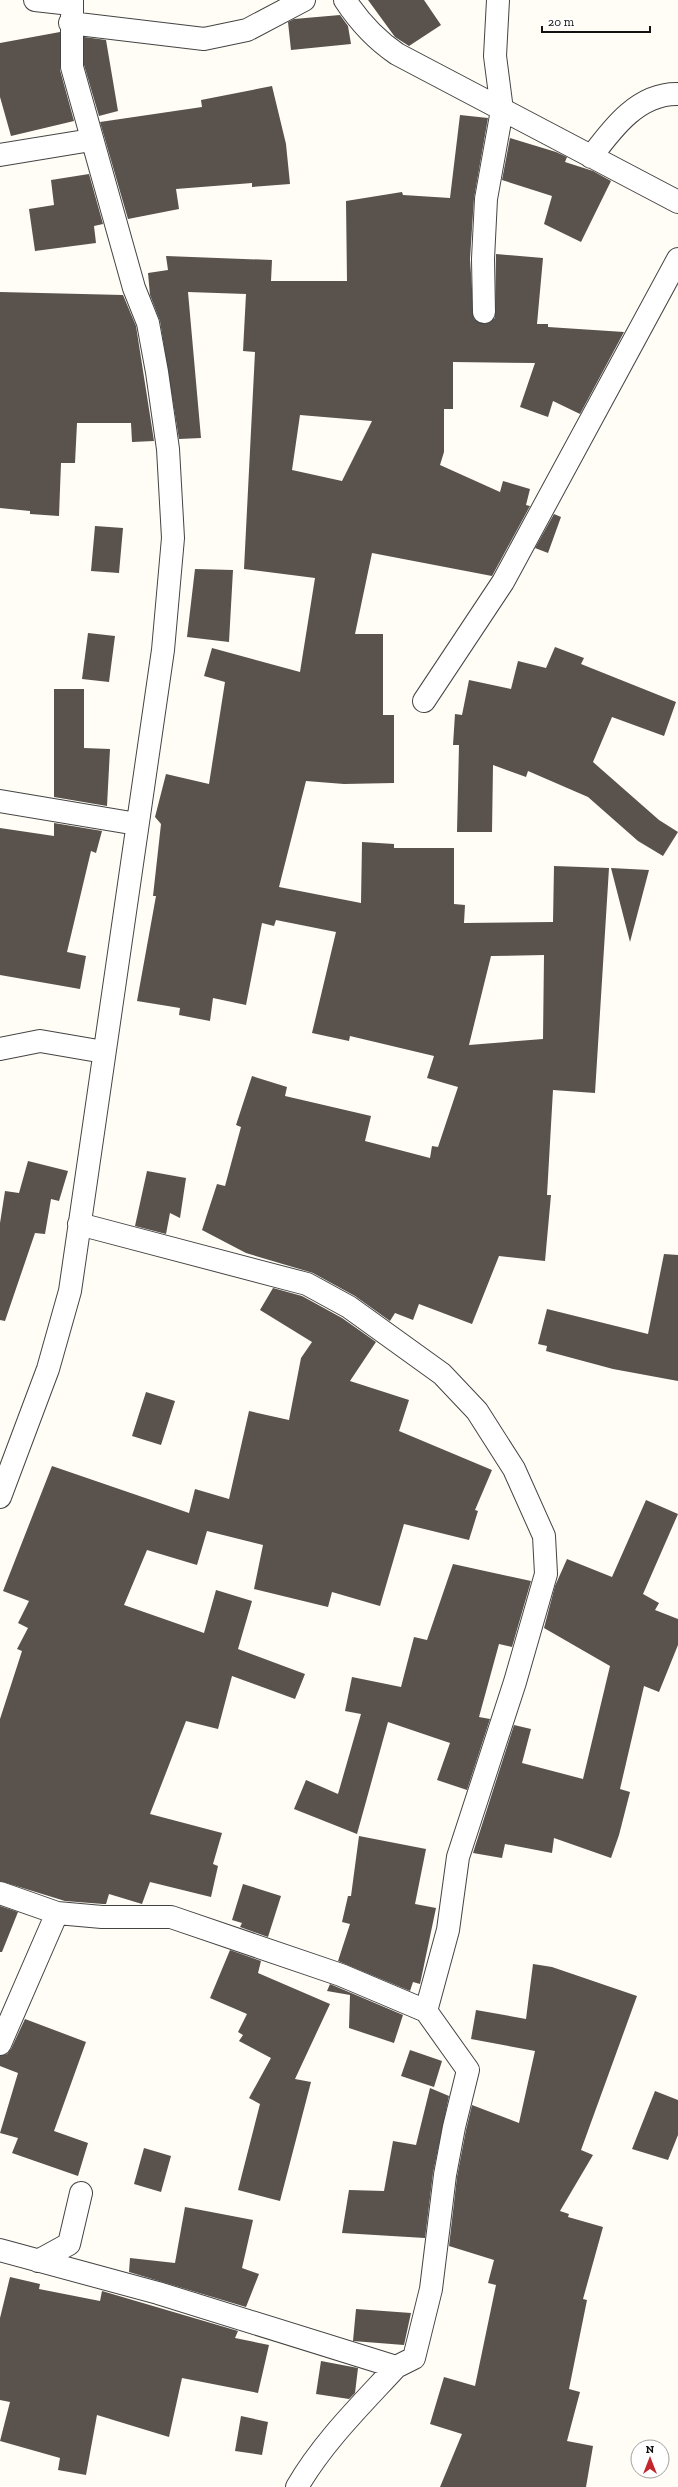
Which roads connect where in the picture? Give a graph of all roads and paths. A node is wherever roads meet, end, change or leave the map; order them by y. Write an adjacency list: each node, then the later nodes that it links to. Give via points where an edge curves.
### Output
1 (35, 0): 5 (street)
2 (304, 0): 5 (street, via 248,30 204,39)
3 (345, 0): 7 (street, via 356,18 374,38 397,54)
4 (498, 0): 7 (street, via 495,56)
5 (71, 9): 8 (street, via 72,67)
6 (678, 94): 10 (street, via 644,103 618,122)
7 (502, 110): 10 (street); 13 (street, via 486,199)
8 (90, 140): 9 (street); 16 (street, via 134,288 148,323 168,449 172,538 163,650)
9 (0, 155)
10 (591, 157): 11 (street)
11 (678, 202)
12 (678, 259): 14 (street, via 503,582)
13 (484, 312)
14 (424, 702)
15 (0, 801): 16 (street)
16 (137, 824): 18 (street)
17 (0, 1049): 18 (street, via 40,1041)
18 (104, 1052): 19 (street)
19 (79, 1224): 20 (street, via 70,1291 48,1369); 23 (street, via 307,1284 349,1307 442,1374 477,1411 514,1469 544,1536 546,1574 515,1682 458,1857 448,1930)
20 (0, 1497)
21 (0, 1893): 22 (street)
22 (57, 1913): 23 (street, via 102,1917 171,1916 341,1975); 24 (street)
23 (426, 2011): 28 (street, via 468,2070 445,2175 431,2289 414,2358)
24 (0, 2044)
25 (81, 2193): 27 (street, via 70,2244)
26 (0, 2250): 27 (street)
27 (38, 2261): 28 (street, via 158,2293)
28 (396, 2367): 29 (street, via 340,2427 308,2467)
29 (297, 2487)

